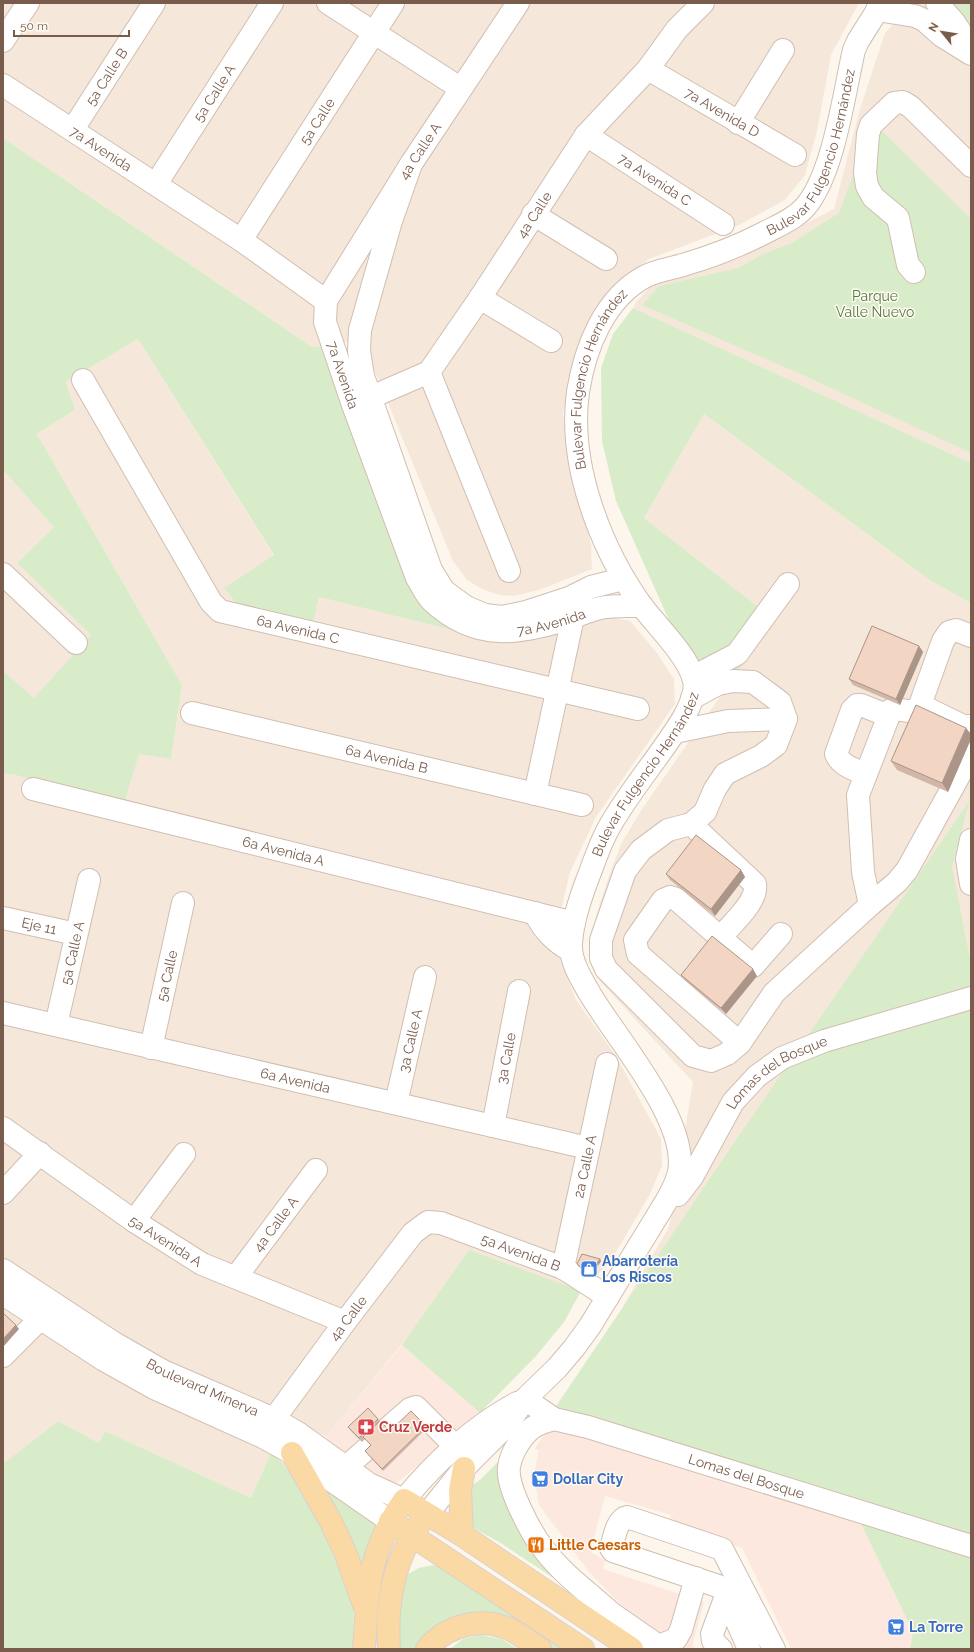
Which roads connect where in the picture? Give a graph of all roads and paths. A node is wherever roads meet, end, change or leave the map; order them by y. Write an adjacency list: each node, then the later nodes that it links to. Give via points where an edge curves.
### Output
1 (28, 3): 12 (street)
2 (154, 3): 20 (street, 5a Calle B)
3 (272, 3): 25 (street, 5a Calle A)
4 (328, 3): 11 (street)
5 (393, 3): 11 (street, 5a Calle)
6 (518, 3): 18 (street, 4a Calle A)
7 (703, 3): 16 (street, 4a Calle, via 677,29)
8 (938, 3): 10 (street); 13 (street)
9 (880, 6): 10 (street); 39 (street, Bulevar Fulgencio Hernández, via 854,50 832,148 818,187 808,204 796,216 742,245 647,276 616,300 598,325 586,355 580,386 576,437 589,504)
10 (924, 20): 15 (street, via 942,36)
11 (374, 32): 18 (street); 28 (street, 5a Calle)
12 (3, 41)
13 (971, 48)
14 (783, 50): 19 (street)
15 (971, 54)
16 (648, 69): 19 (street, 7a Avenida D); 21 (street, 4a Calle)
17 (3, 85): 20 (street, 7a Avenida)
18 (460, 88): 23 (street, 4a Calle A)
19 (738, 123): 22 (street, 7a Avenida D)
20 (73, 130): 25 (street, 7a Avenida)
21 (586, 135): 26 (street, 4a Calle); 27 (street, 7a Avenida C)
22 (795, 155)
23 (411, 164): 32 (street, 4a Calle A); 36 (street, 7a Avenida, via 391,221 360,330)
24 (971, 166): 30 (street, via 903,102 894,103 871,125 868,134 866,186 873,198 898,218 908,265)
25 (156, 184): 28 (street, 7a Avenida)
26 (533, 214): 29 (street); 31 (street, 4a Calle)
27 (723, 224)
28 (241, 240): 32 (street, 7a Avenida)
29 (606, 259)
30 (914, 272)
31 (480, 298): 33 (street); 34 (street, 4a Calle)
32 (326, 301): 36 (street, 7a Avenida, via 325,322)
33 (551, 341)
34 (430, 372): 36 (street); 37 (street)
35 (84, 380): 46 (street, 6a Avenida C, via 211,602 220,610)
36 (362, 402): 42 (street, 7a Avenida, via 401,511 444,591 466,607 485,615 502,617)
37 (509, 571)
38 (3, 574): 44 (street)
39 (624, 578): 41 (street, Bulevar Fulgencio Hernández); 42 (street, 7a Avenida, via 591,587)
40 (788, 584): 45 (street, via 737,654)
41 (642, 606): 42 (street, 7a Avenida); 45 (street, Bulevar Fulgencio Hernández, via 685,662)
42 (571, 607): 46 (street)
43 (971, 636): 47 (street, via 956,630 949,632 943,641)
44 (76, 643)
45 (693, 688): 51 (street, via 734,681 753,682 780,702); 53 (street, Bulevar Fulgencio Hernández, via 684,717)
46 (558, 690): 48 (street, 6a Avenida C); 57 (street)
47 (920, 705): 50 (street, via 912,712 891,710); 52 (street, via 963,726)
48 (638, 709)
49 (192, 713): 57 (street, 6a Avenida B)
50 (889, 716): 55 (street); 55 (street, via 861,705 852,710 836,754 838,760 844,764)
51 (786, 719): 53 (street, via 728,721); 59 (street, via 776,744 760,756 725,774 705,812)
52 (971, 726)
53 (675, 732): 67 (street, Bulevar Fulgencio Hernández, via 639,780 610,825)
54 (971, 754): 64 (street, via 907,870)
55 (866, 774): 64 (street, via 858,795 863,872)
56 (32, 789): 65 (street, 6a Avenida A)
57 (535, 794): 58 (street, 6a Avenida B)
58 (582, 805)
59 (690, 824): 70 (street, via 754,884 756,890 753,899); 77 (street, via 668,830 641,850 625,871 601,940 601,958 606,969 693,1056 711,1061 727,1054)
60 (971, 840): 62 (street, via 967,859)
61 (89, 880): 68 (street, 5a Calle A)
62 (971, 884)
63 (183, 903): 78 (street, 5a Calle)
64 (870, 905): 77 (street, via 774,993)
65 (535, 913): 67 (street, 6a Avenida A); 71 (street, via 542,927 555,941)
66 (3, 918): 68 (street, Eje 11)
67 (574, 923): 71 (street, Bulevar Fulgencio Hernández)
68 (76, 934): 76 (street, 5a Calle A)
69 (781, 934): 70 (street, via 753,966)
70 (721, 937): 77 (street, via 676,899 670,897 664,900 635,940 638,954)
71 (571, 951): 90 (street, Bulevar Fulgencio Hernández, via 583,982 663,1106 673,1126 680,1171)
72 (425, 977): 80 (street, 3a Calle A)
73 (519, 990): 81 (street, 3a Calle)
74 (971, 998): 90 (street, Lomas del Bosque, via 824,1041 782,1058 757,1076 733,1102 692,1177)
75 (3, 1013): 76 (street, 6a Avenida)
76 (56, 1025): 78 (street, 6a Avenida)
77 (740, 1043)
78 (151, 1048): 80 (street, 6a Avenida)
79 (607, 1064): 83 (street, 2a Calle A)
80 (396, 1103): 81 (street, 6a Avenida)
81 (493, 1126): 83 (street, 6a Avenida)
82 (3, 1128): 84 (street, 5a Avenida A)
83 (588, 1148): 91 (street, 2a Calle A)
84 (40, 1153): 87 (street); 88 (street, 5a Avenida A)
85 (184, 1154): 88 (street)
86 (316, 1170): 93 (street, 4a Calle A)
87 (3, 1192)
88 (134, 1221): 93 (street, 5a Avenida A, via 202,1264)
89 (428, 1222): 91 (street, 5a Avenida B, via 441,1223); 97 (street, 4a Calle, via 414,1233)
90 (647, 1234): 95 (street, Bulevar Fulgencio Hernández)
91 (562, 1268): 95 (street, 5a Avenida B)
92 (3, 1270): 100 (street, Boulevard Minerva, via 114,1343 163,1371)
93 (236, 1277): 97 (street, 5a Avenida A)
94 (3, 1294): 96 (street, Boulevard Minerva)
95 (608, 1297): 99 (street, Bulevar Fulgencio Hernández, via 574,1348)
96 (41, 1318): 98 (street); 106 (street, Boulevard Minerva, via 104,1360 154,1388 263,1437)
97 (345, 1322): 100 (street, 4a Calle)
98 (3, 1356)
99 (525, 1399): 101 (street, Lomas del Bosque); 102 (street, Bulevar Fulgencio Hernández); 105 (street, Bulevar Fulgencio Hernández, via 499,1413)
100 (274, 1419): 107 (street, Boulevard Minerva)
101 (554, 1419): 109 (street, via 536,1425 526,1434 515,1451); 115 (street, Lomas del Bosque, via 588,1427)
102 (507, 1425): 108 (street, Bulevar Fulgencio Hernández); 109 (street)
103 (388, 1429): 105 (street, via 410,1409 416,1407)
104 (371, 1445): 107 (street)
105 (456, 1447): 110 (street, Bulevar Fulgencio Hernández)
106 (292, 1453): 112 (street, Boulevard Minerva); 119 (main road, via 345,1552)
107 (345, 1468): 110 (street, Boulevard Minerva, via 369,1484)
108 (464, 1468): 111 (street, Bulevar Fulgencio Hernández); 114 (main road, via 460,1490)
109 (509, 1468): 120 (street, via 523,1516 543,1549)
110 (404, 1500): 111 (main road); 112 (main road, Bulevar Fulgencio Hernández)
111 (428, 1513): 113 (main road, Bulevar Fulgencio Hernández); 114 (main road)
112 (390, 1521): 113 (main road); 119 (main road, Bulevar Fulgencio Hernández, via 373,1561)
113 (412, 1535): 123 (main road, Bulevar Fulgencio Hernández, via 397,1566 390,1596); 126 (main road)
114 (462, 1535): 117 (main road)
115 (971, 1546)
116 (701, 1580): 118 (street, via 718,1586); 121 (street, via 679,1634 676,1639); 128 (street); 131 (street, via 613,1551 611,1548 620,1521 627,1517 722,1550)
117 (547, 1592): 120 (street); 127 (main road)
118 (726, 1596): 129 (street, via 712,1634 713,1641); 130 (street)
119 (366, 1612): 122 (main road, Bulevar Fulgencio Hernández)
120 (611, 1613): 121 (street)
121 (661, 1648)
122 (364, 1649)
123 (389, 1649)
124 (427, 1649): 125 (main road, via 447,1632 462,1625 479,1623 512,1630)
125 (540, 1649)
126 (583, 1649)
127 (632, 1649)
128 (688, 1649)
129 (721, 1649)
130 (749, 1649)
131 (774, 1649)

